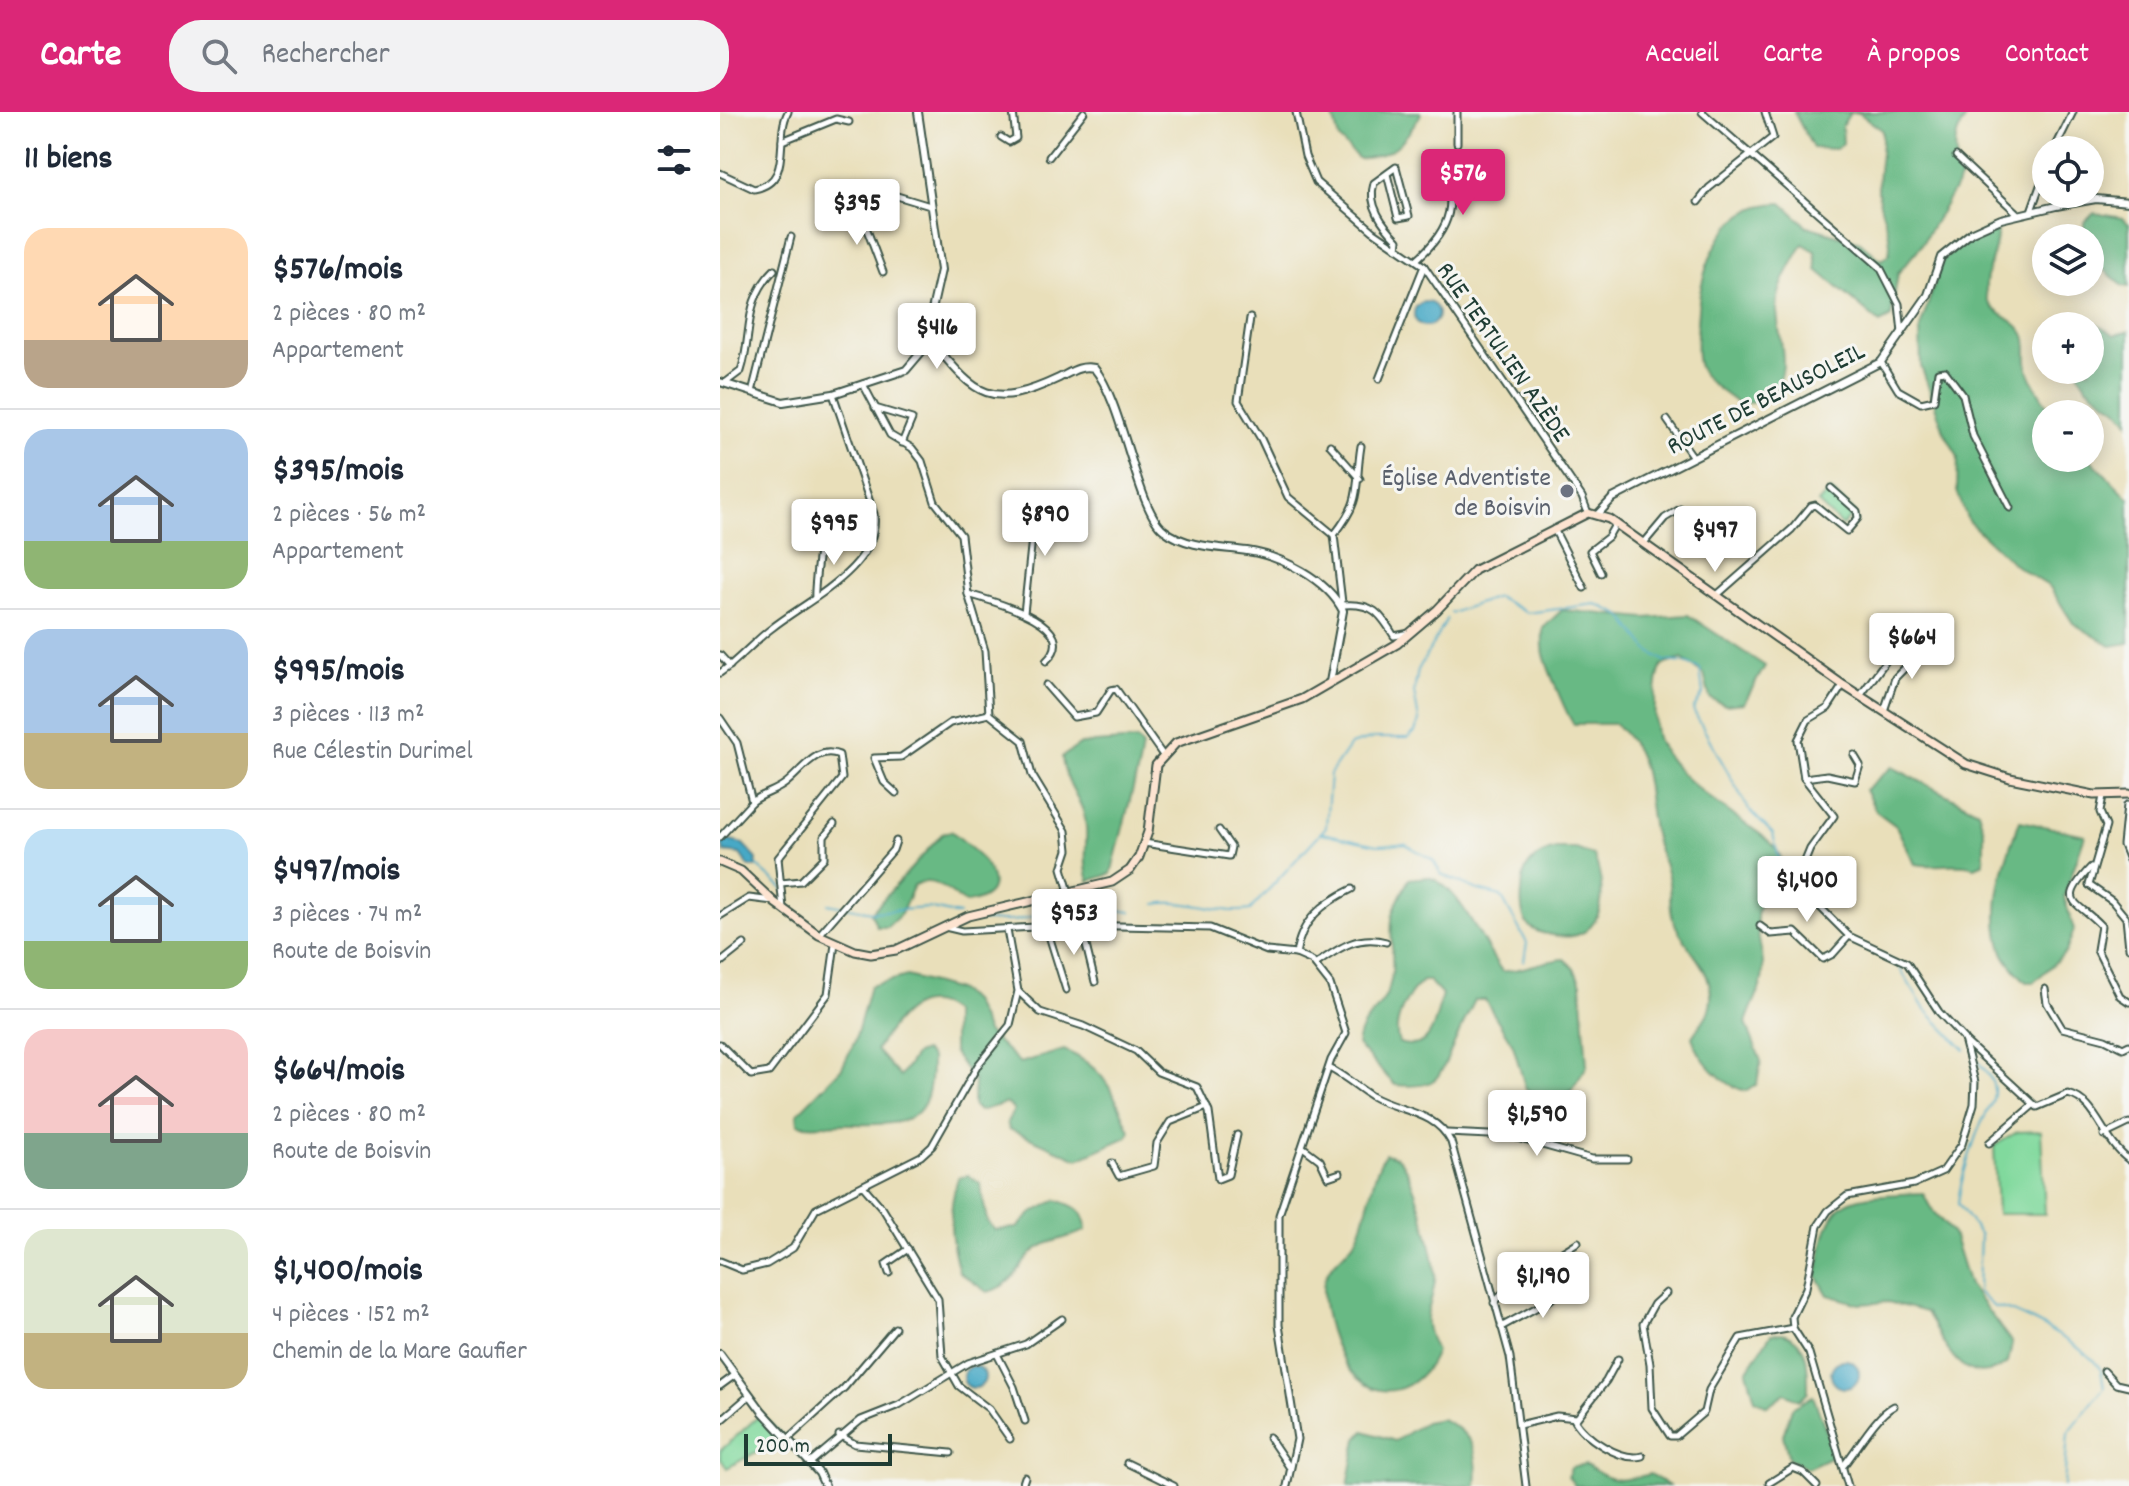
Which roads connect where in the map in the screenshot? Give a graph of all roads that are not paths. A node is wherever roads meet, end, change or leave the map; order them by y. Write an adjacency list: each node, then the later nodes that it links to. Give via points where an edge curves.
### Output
1 (788, 112): 13 (street)
2 (918, 112): 23 (street)
3 (1013, 112): 12 (street, via 1016,138 1009,142)
4 (1084, 112): 18 (street)
5 (1296, 112): 28 (street, RUE TERTULIEN AZÈDE, via 1316,182)
6 (1457, 112): 14 (street)
7 (1702, 112): 15 (street)
8 (1765, 112): 15 (street, via 1773,137)
9 (2073, 112): 11 (street)
10 (849, 122): 13 (street, via 836,119)
11 (2061, 136)
12 (1001, 137)
13 (782, 141): 19 (street, via 781,165 763,187 748,187)
14 (1457, 143)
15 (1751, 154): 21 (street); 35 (street, via 1880,267 1899,304)
16 (1443, 155): 29 (street, via 1451,188 1449,215 1438,238)
17 (1956, 156): 26 (street)
18 (1049, 157)
19 (720, 173)
20 (1387, 174): 20 (street, via 1398,218 1409,216 1397,168); 28 (street, via 1374,183 1372,199 1398,240)
21 (1698, 202)
22 (2129, 202): 25 (street, ROUTE DE BEAUSOLEIL, via 2096,199)
23 (930, 206): 32 (street, via 897,196 859,214); 34 (street, via 941,270)
24 (2032, 208): 25 (street)
25 (2031, 211): 26 (street, ROUTE DE BEAUSOLEIL)
26 (2018, 214): 35 (street, ROUTE DE BEAUSOLEIL, via 1986,224 1946,251 1928,295)
27 (791, 237): 42 (street)
28 (1397, 248): 29 (street, RUE TERTULIEN AZÈDE)
29 (1416, 260): 30 (street, RUE TERTULIEN AZÈDE)
30 (1424, 266): 39 (street); 54 (street, RUE TERTULIEN AZÈDE)
31 (774, 270): 40 (street, via 761,285 749,318 741,371)
32 (883, 272)
33 (1250, 318): 60 (street, via 1238,401 1288,497)
34 (927, 336): 36 (street); 37 (street)
35 (1902, 336): 38 (street, ROUTE DE BEAUSOLEIL)
36 (936, 347): 37 (street); 67 (street, via 969,385 990,395 1028,390 1082,367 1094,368 1117,414 1150,513 1161,528 1200,545 1260,554 1324,585)
37 (923, 350): 41 (street, via 906,370)
38 (1881, 362): 49 (street, ROUTE DE BEAUSOLEIL); 53 (street, via 1894,386 1921,403 1934,400 1938,372 1945,371 1963,395 1973,436)
39 (1379, 379)
40 (722, 383): 42 (street)
41 (863, 384): 43 (street); 44 (street)
42 (752, 392): 43 (street, via 783,402)
43 (833, 394): 66 (street, via 876,528 871,543 832,589)
44 (875, 408): 46 (street, via 890,435); 46 (street, via 912,419)
45 (1667, 420): 49 (street)
46 (902, 443): 64 (street, via 922,461 935,502 961,535)
47 (1330, 445): 50 (street)
48 (1361, 446): 50 (street)
49 (1693, 457): 55 (street, ROUTE DE BEAUSOLEIL, via 1613,498)
50 (1361, 480): 60 (street, via 1353,511)
51 (1831, 488): 65 (street, via 1857,511 1858,518 1847,531 1811,506)
52 (1036, 500): 68 (street)
53 (2010, 508)
54 (1588, 513): 55 (main road); 58 (main road)
55 (1598, 514): 57 (main road)
56 (1689, 515): 61 (street, via 1680,509 1665,518)
57 (1616, 523): 61 (main road); 62 (street, via 1608,537 1591,547 1589,555)
58 (1553, 528): 63 (street); 69 (main road, via 1468,575)
59 (823, 530): 66 (street)
60 (1334, 535): 67 (street)
61 (1644, 543): 65 (main road)
62 (1601, 573)
63 (1584, 588)
64 (968, 594): 68 (street); 81 (street, via 985,651)
65 (1717, 595): 78 (main road)
66 (815, 598): 74 (street, via 764,633)
67 (1344, 608): 69 (street, via 1364,604 1376,609 1394,636); 76 (street)
68 (1024, 613): 73 (street, via 1055,637 1055,650)
69 (1410, 633): 76 (main road)
70 (1914, 635): 79 (street, via 1894,650)
71 (1927, 645): 80 (street, via 1895,678)
72 (720, 655): 74 (street)
73 (1046, 661)
74 (730, 666): 75 (street)
75 (720, 673)
76 (1330, 682): 83 (main road, via 1287,706 1194,736)
77 (1046, 685): 83 (street, via 1074,717 1096,713 1116,689)
78 (1843, 685): 79 (main road); 85 (street, via 1828,708 1801,728)
79 (1860, 696): 80 (main road)
80 (1884, 712): 88 (main road, via 1966,764)
81 (989, 714): 86 (street, via 950,723 901,757 874,758 884,782); 102 (street, via 1023,741 1032,775 1066,831 1068,850 1062,868)
82 (720, 718): 90 (street, via 737,743)
83 (1162, 754): 96 (main road)
84 (1854, 755): 85 (street, via 1860,765 1855,781 1827,775)
85 (1804, 778): 112 (street, via 1834,820 1810,849 1804,874 1818,905)
86 (896, 793)
87 (2129, 794): 89 (main road)
88 (2103, 796): 89 (main road); 99 (street, via 2100,812 2106,826)
89 (2116, 796): 91 (street)
90 (752, 802): 94 (street); 100 (street, via 787,782 810,759 829,752 839,755 840,782 778,858)
91 (2128, 805): 97 (street, via 2123,845)
92 (834, 824): 100 (street, via 824,837 824,858 801,881)
93 (1219, 830): 96 (street, via 1231,847 1229,856)
94 (720, 837)
95 (896, 841): 111 (street)
96 (1144, 843): 102 (main road, via 1120,878)
97 (2129, 860)
98 (720, 862): 103 (main road, via 741,871)
99 (2094, 863): 116 (street, via 2089,885 2126,918); 124 (street, via 2075,883 2073,899 2101,926 2097,950 2120,996)
100 (781, 883): 104 (street)
101 (1352, 889): 117 (street, via 1319,908 1299,934)
102 (1069, 892): 109 (main road, via 967,916)
103 (774, 902): 104 (main road); 105 (street, via 749,898)
104 (783, 909): 111 (main road)
105 (720, 916)
106 (1081, 925): 107 (street); 117 (street, via 1206,927 1267,951); 120 (street)
107 (1046, 926): 110 (street); 122 (street)
108 (1760, 926): 112 (street, via 1771,934 1795,932 1823,959)
109 (945, 927): 110 (street); 115 (main road, via 888,952 871,954)
110 (1007, 930): 123 (street)
111 (819, 935): 115 (main road)
112 (1849, 936): 125 (street, via 1907,963)
113 (1386, 942): 119 (street, via 1361,939)
114 (744, 944): 118 (street)
115 (835, 944): 126 (street, via 828,994 769,1072 751,1075)
116 (2129, 948)
117 (1296, 954): 119 (street)
118 (720, 963)
119 (1316, 964): 128 (street, via 1346,1026)
120 (1095, 982)
121 (2045, 989): 127 (street, via 2062,1028 2123,1048)
122 (1066, 990)
123 (1018, 991): 130 (street, via 1040,1012 1136,1051 1158,1072 1197,1087); 141 (street, via 1006,1033 978,1065 932,1146)
124 (2129, 1002)
125 (1964, 1039): 129 (street); 152 (street, via 1976,1095 1962,1144 1950,1163 1928,1180 1847,1196 1828,1211 1818,1226 1806,1288 1794,1306)
126 (720, 1044)
127 (2129, 1045)
128 (1329, 1068): 132 (street); 136 (street)
129 (2033, 1105): 134 (street, via 2041,1108 2068,1094 2078,1097 2093,1111); 135 (street)
130 (1207, 1107): 133 (street, via 1218,1179 1228,1175); 139 (street, via 1170,1122 1157,1143 1152,1167 1119,1176)
131 (2129, 1123): 134 (street)
132 (1446, 1133): 137 (street, via 1510,1136 1592,1159); 148 (street)
133 (1237, 1135)
134 (2104, 1135): 138 (street)
135 (1989, 1143)
136 (1304, 1148): 140 (street, via 1320,1160 1328,1177); 176 (street, via 1279,1215 1279,1325 1297,1439)
137 (1627, 1159)
138 (2129, 1160)
139 (1112, 1163)
140 (1340, 1173)
141 (863, 1186): 143 (street); 144 (street, via 816,1209 793,1248 767,1264 742,1270)
142 (1578, 1242): 148 (street, via 1510,1285)
143 (908, 1249): 145 (street, via 886,1264); 156 (street, via 938,1299 942,1356)
144 (720, 1261)
145 (889, 1273)
146 (1562, 1289): 150 (street)
147 (1666, 1293): 152 (street, via 1643,1324 1652,1408 1670,1436 1704,1412 1709,1390 1740,1338)
148 (1494, 1303): 150 (street)
149 (1062, 1319): 154 (street, via 1026,1344)
150 (1501, 1327): 166 (street)
151 (895, 1328): 169 (street, via 844,1388)
152 (1793, 1328): 175 (street, via 1809,1353)
153 (720, 1354): 158 (street)
154 (997, 1354): 156 (street); 165 (street)
155 (1618, 1359): 163 (street)
156 (951, 1371): 167 (street); 170 (street, via 962,1390 989,1409)
157 (2104, 1371): 160 (street, via 2116,1384)
158 (735, 1375): 159 (street); 161 (street)
159 (720, 1386)
160 (2129, 1387)
161 (750, 1395): 164 (street); 169 (street)
162 (1894, 1406): 175 (street)
163 (1574, 1419): 166 (street, via 1557,1416); 172 (street, via 1600,1443 1627,1457)
164 (720, 1421)
165 (1025, 1421)
166 (1519, 1425): 183 (street)
167 (839, 1435): 171 (street, via 855,1444); 173 (street)
168 (1269, 1437): 176 (street)
169 (788, 1439): 173 (street)
170 (1010, 1439)
171 (951, 1453)
172 (1642, 1456)
173 (810, 1463): 179 (street)
174 (1127, 1463): 181 (street)
175 (1844, 1465): 185 (street)
176 (1290, 1469): 182 (street)
177 (1025, 1477): 180 (street)
178 (1769, 1483): 184 (street, via 1793,1468)
179 (825, 1486)
180 (1022, 1486)
181 (1174, 1486)
182 (1287, 1486)
183 (1526, 1486)
184 (1817, 1486)
185 (1848, 1486)

